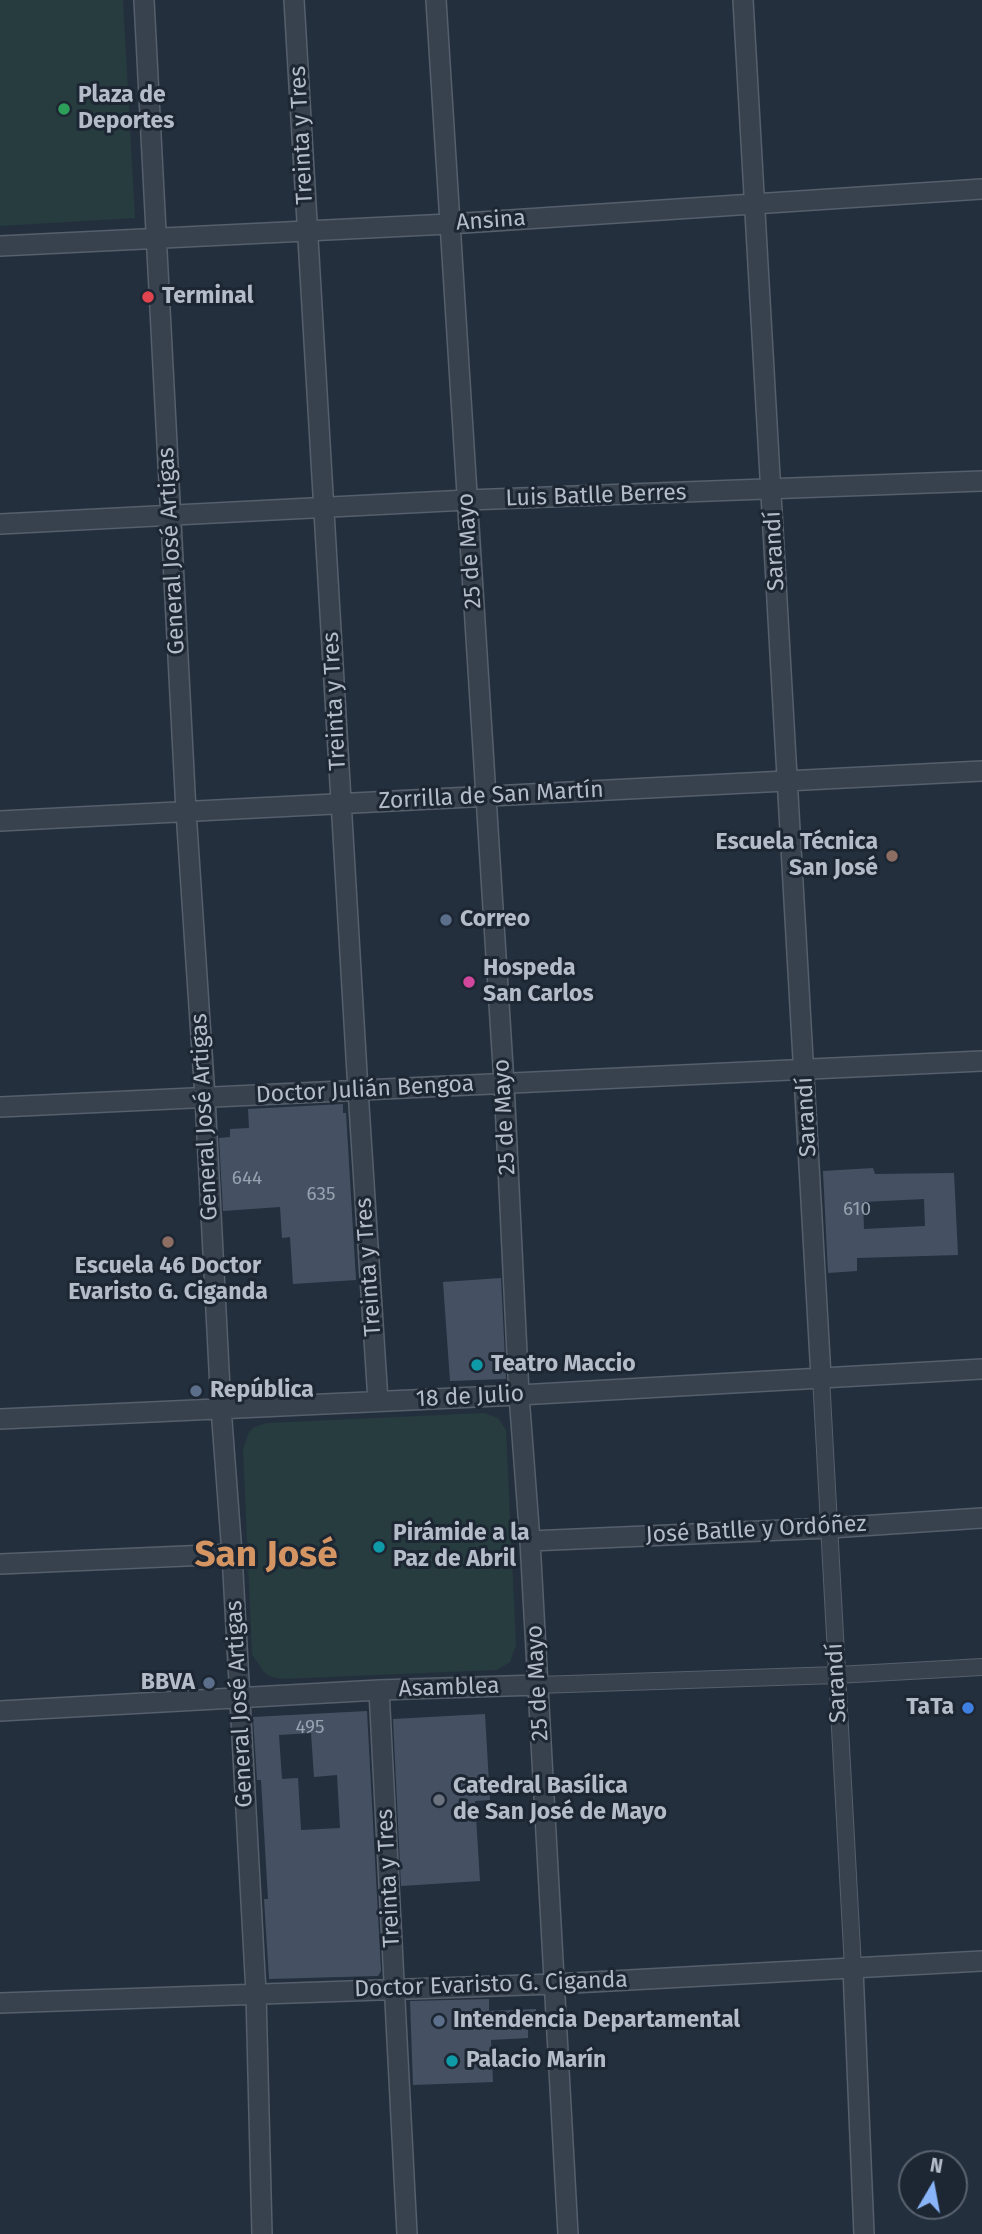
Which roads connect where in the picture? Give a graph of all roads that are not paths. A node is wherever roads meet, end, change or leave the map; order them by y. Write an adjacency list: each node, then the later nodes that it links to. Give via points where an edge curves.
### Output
1 (145, 0): 9 (street, General José Artigas)
2 (294, 0): 8 (street, Treinta y Tres)
3 (436, 0): 7 (street, 25 de Mayo)
4 (743, 0): 6 (street, Sarandí)
5 (982, 189): 6 (street, Ansina)
6 (755, 203): 7 (street, Ansina); 12 (street, Sarandí)
7 (449, 223): 8 (street, Ansina); 13 (street, 25 de Mayo)
8 (308, 232): 9 (street, Ansina); 14 (street, Treinta y Tres)
9 (156, 238): 10 (street, Ansina); 15 (street, General José Artigas)
10 (0, 246)
11 (982, 481): 12 (street, Luis Batlle Berres)
12 (772, 490): 13 (street, Luis Batlle Berres); 18 (street, Sarandí)
13 (467, 500): 14 (street, Luis Batlle Berres); 19 (street, 25 de Mayo)
14 (324, 508): 15 (street, Luis Batlle Berres); 20 (street, Treinta y Tres)
15 (170, 514): 16 (street, Luis Batlle Berres); 21 (street, General José Artigas)
16 (0, 524)
17 (982, 771): 18 (street, Zorrilla de San Martín)
18 (788, 781): 19 (street, Zorrilla de San Martín); 24 (street, Sarandí)
19 (485, 796): 20 (street, Zorrilla de San Martín); 25 (street, 25 de Mayo)
20 (341, 803): 21 (street, Zorrilla de San Martín); 26 (street, Treinta y Tres)
21 (186, 811): 22 (street, Zorrilla de San Martín); 27 (street, General José Artigas)
22 (0, 821)
23 (982, 1061): 24 (street, Doctor Julián Bengoa)
24 (805, 1069): 25 (street, Doctor Julián Bengoa); 30 (street, Sarandí)
25 (504, 1083): 26 (street, Doctor Julián Bengoa); 31 (street, 25 de Mayo)
26 (358, 1090): 27 (street, Doctor Julián Bengoa); 32 (street, Treinta y Tres)
27 (205, 1097): 28 (street, Doctor Julián Bengoa); 33 (street, General José Artigas)
28 (0, 1107)
29 (982, 1369): 30 (street, 18 de Julio)
30 (821, 1377): 31 (street, 18 de Julio); 36 (street, Sarandí)
31 (519, 1395): 32 (street, 18 de Julio); 37 (street, 25 de Mayo)
32 (378, 1401): 33 (street, 18 de Julio)
33 (221, 1408): 34 (street, 18 de Julio); 38 (street, General José Artigas)
34 (0, 1419)
35 (982, 1518): 36 (street, José Batlle y Ordóñez)
36 (830, 1528): 37 (street, José Batlle y Ordóñez); 41 (street, Sarandí)
37 (530, 1541): 42 (street, 25 de Mayo)
38 (232, 1553): 39 (street); 44 (street, General José Artigas)
39 (0, 1564)
40 (982, 1667): 41 (street, Asamblea)
41 (837, 1675): 42 (street, Asamblea); 47 (street, Sarandí)
42 (538, 1685): 43 (street, Asamblea); 48 (street, 25 de Mayo)
43 (379, 1690): 44 (street, Asamblea); 49 (street, Treinta y Tres)
44 (239, 1698): 45 (street, Asamblea); 50 (street, General José Artigas)
45 (0, 1711)
46 (982, 1961): 47 (street, Doctor Evaristo G. Ciganda)
47 (853, 1968): 48 (street, Doctor Evaristo G. Ciganda); 55 (street, Sarandí)
48 (555, 1984): 49 (street, Doctor Evaristo G. Ciganda); 54 (street, 25 de Mayo)
49 (395, 1990): 50 (street, Doctor Evaristo G. Ciganda); 53 (street, Treinta y Tres)
50 (256, 1993): 51 (street, Doctor Evaristo G. Ciganda); 52 (street, General José Artigas)
51 (0, 2003)
52 (262, 2234)
53 (407, 2234)
54 (568, 2234)
55 (864, 2234)

